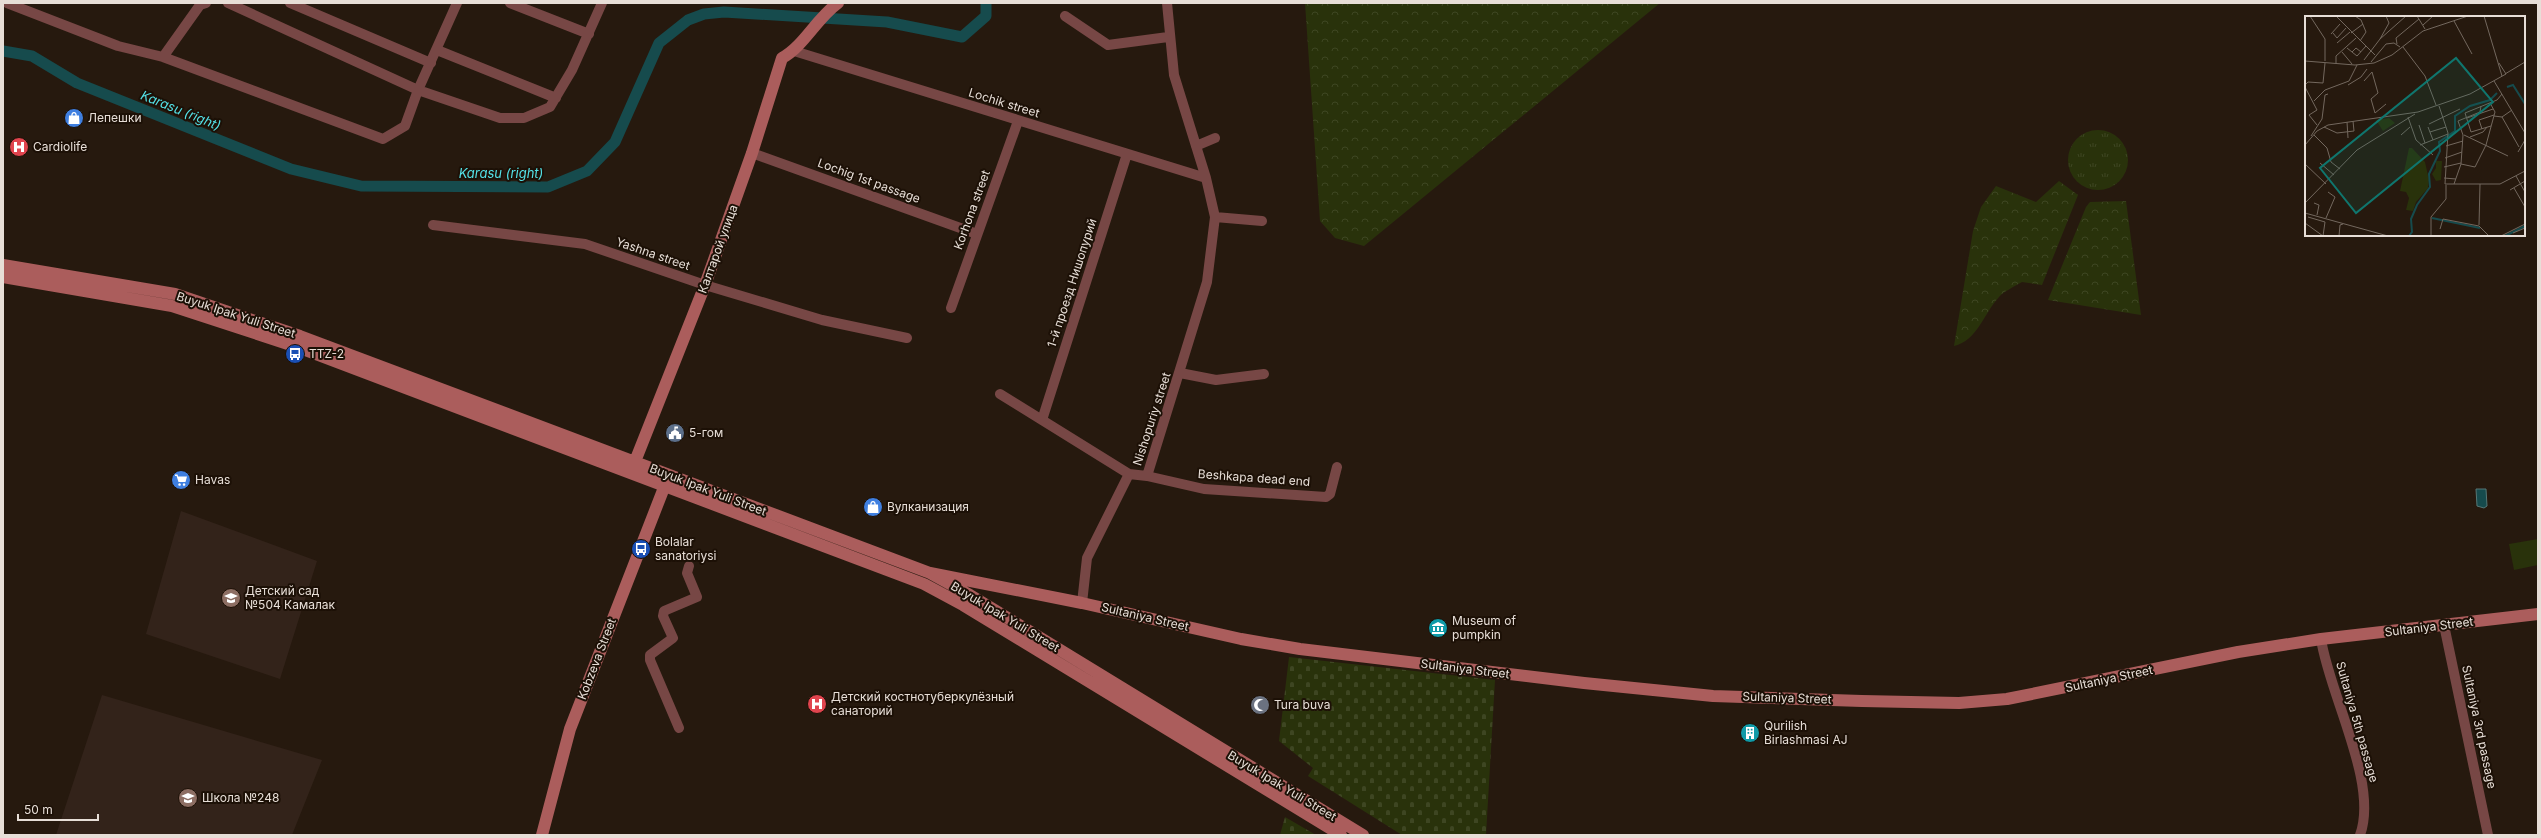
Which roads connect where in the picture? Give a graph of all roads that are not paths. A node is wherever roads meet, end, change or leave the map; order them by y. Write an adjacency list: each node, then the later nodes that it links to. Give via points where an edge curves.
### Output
1 (7, 3): 10 (street)
2 (206, 3): 16 (street, via 200,5)
3 (228, 3): 18 (street)
4 (290, 3): 17 (street)
5 (457, 3): 14 (street)
6 (510, 3): 12 (street)
7 (602, 3): 12 (street)
8 (838, 3): 15 (main road, Калтарой улица, via 827,11)
9 (1166, 3): 13 (street, Nishopuriy street)
10 (34, 8): 16 (street, via 118,46)
11 (1066, 16): 13 (street, via 1108,45)
12 (589, 34): 19 (street)
13 (1168, 37): 22 (street, Nishopuriy street, via 1174,75)
14 (437, 50): 17 (street); 19 (street)
15 (794, 51): 20 (street, Lochik street); 23 (main road, Калтарой улица, via 782,58)
16 (163, 57): 18 (street, via 383,138 405,126)
17 (431, 63): 18 (street)
18 (418, 90): 19 (street, via 500,118 524,118 550,107)
19 (556, 98)
20 (1018, 121): 24 (street, Lochik street); 29 (street, Korhona street)
21 (1215, 138): 22 (street)
22 (1196, 146): 25 (street, Nishopuriy street)
23 (752, 153): 29 (street, Lochig 1st passage); 32 (main road, Калтарой улица)
24 (1127, 154): 25 (street, Lochik street); 38 (street, 1-й проезд Нишопурий)
25 (1206, 178): 26 (street, Nishopuriy street)
26 (1214, 216): 27 (street); 35 (street, Nishopuriy street, via 1207,282)
27 (1262, 221)
28 (433, 225): 32 (street, Yashna street, via 585,244)
29 (977, 234): 33 (street, Korhona street)
30 (3, 265): 40 (main road, Buyuk Ipak Yuli Street, via 175,294 300,336)
31 (3, 276): 40 (main road, Buyuk Ipak Yuli Street, via 172,306 297,347)
32 (705, 285): 34 (street, Yashna street, via 822,320); 40 (main road, Калтарой улица)
33 (951, 308)
34 (907, 338)
35 (1180, 373): 36 (street, via 1216,380); 42 (street, Nishopuriy street)
36 (1264, 374)
37 (1000, 394): 38 (street)
38 (1042, 420): 41 (street)
39 (1337, 467): 42 (street, Beshkapa dead end, via 1330,494 1326,497 1250,490 1204,489)
40 (633, 468): 43 (main road, Buyuk Ipak Yuli Street)
41 (1129, 474): 42 (street, Nishopuriy street); 46 (street, Nishopuriy street, via 1087,558)
42 (1147, 476)
43 (667, 481): 45 (main road, Buyuk Ipak Yuli Street); 51 (main road, Kobzeva Street, via 570,729); 52 (main road, Buyuk Ipak Yuli Street, via 924,584 963,605)
44 (689, 566): 50 (street, via 687,573 697,597 664,611 673,638 650,655)
45 (930, 573): 46 (main road, Sultаniya Street); 53 (main road, Buyuk Ipak Yuli Street)
46 (1082, 603): 49 (main road, Sultаniya Street, via 1241,639 1300,649 1702,695 1862,701 1959,703 2007,699 2238,652)
47 (2538, 614): 48 (main road, Sultаniya Street)
48 (2444, 625): 49 (main road, Sultаniya Street); 55 (street, Sultaniya 3rd passage)
49 (2321, 639): 54 (street, Sultaniya 5th passage, via 2362,780 2364,810)
50 (679, 728)
51 (542, 835)
52 (1341, 835)
53 (1363, 835)
54 (2360, 835)
55 (2488, 835)

